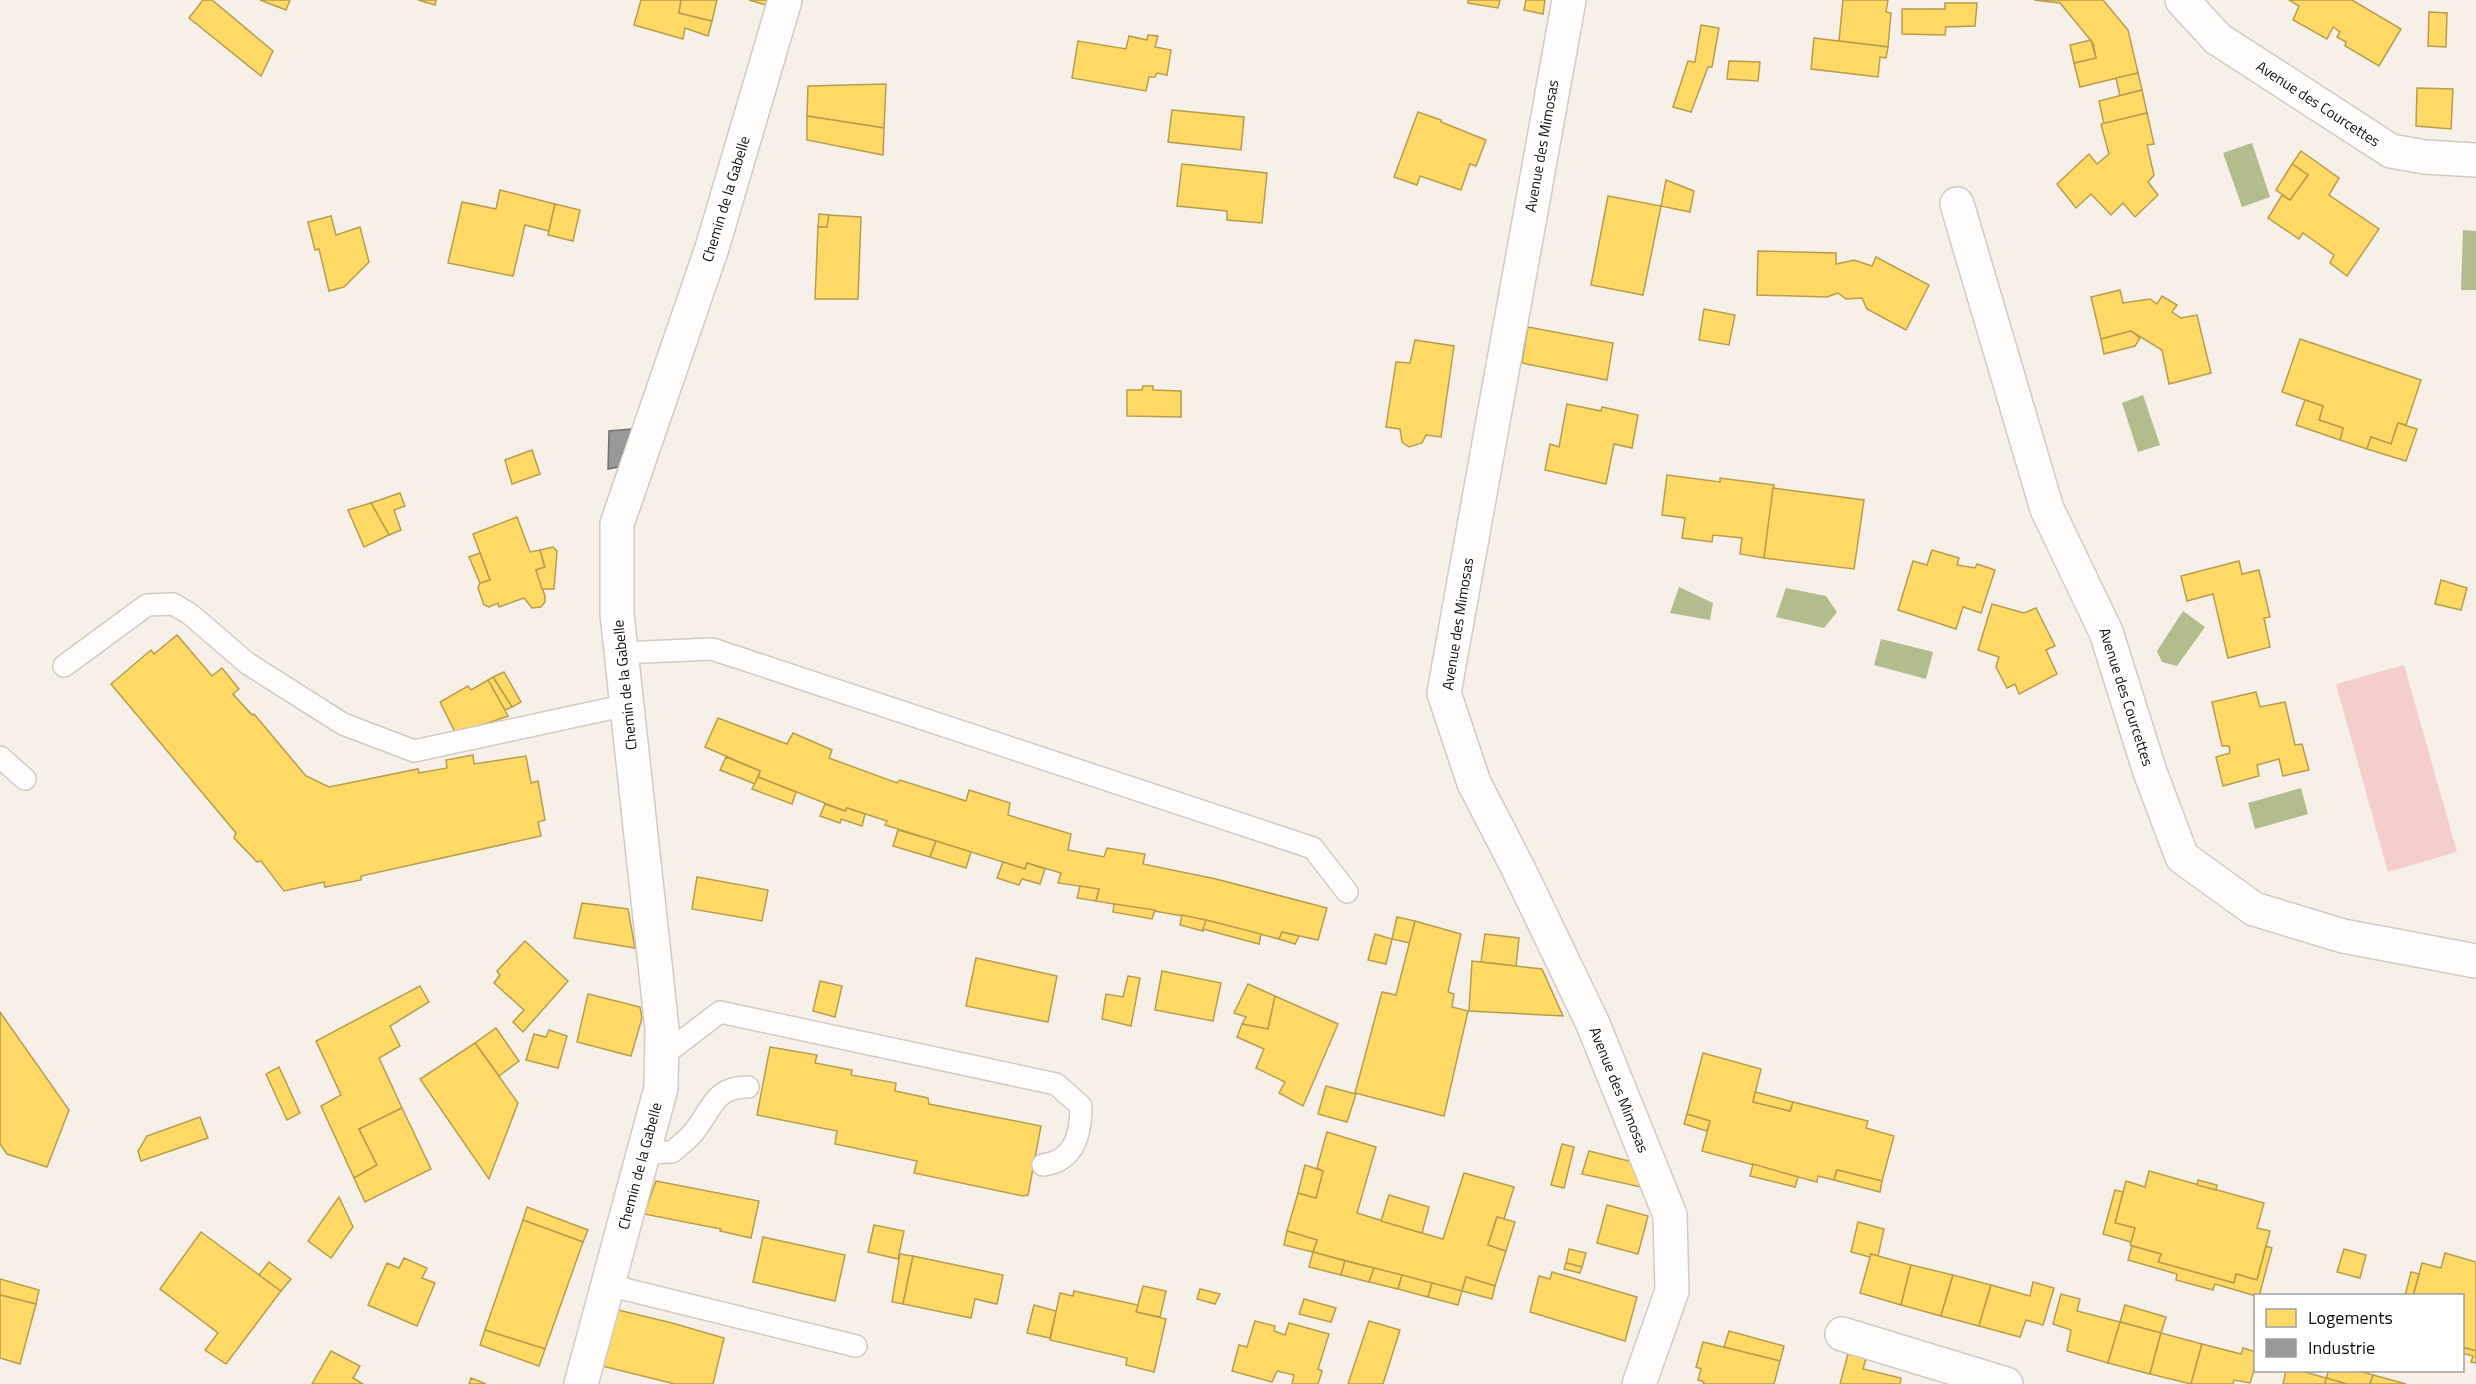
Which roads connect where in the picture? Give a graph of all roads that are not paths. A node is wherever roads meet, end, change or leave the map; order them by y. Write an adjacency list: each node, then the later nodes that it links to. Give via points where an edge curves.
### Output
1 (785, 0): 6 (street, Chemin de la Gabelle, via 712,248 616,524)
2 (1569, 0): 21 (street, Avenue des Mimosas, via 1444,693 1474,783 1593,1024 1670,1215 1672,1291)
3 (2182, 0): 4 (street, Avenue des Courcettes, via 2218,39 2391,151)
4 (2476, 160)
5 (1957, 204): 12 (street, Avenue des Courcettes, via 2047,509 2106,632 2150,772 2182,857 2254,909 2343,936)
6 (621, 652): 8 (street, Chemin de la Gabelle); 11 (lane, via 712,649 1313,848)
7 (64, 666): 8 (lane, via 147,604 173,604 247,663 343,724 414,751)
8 (627, 705): 13 (street, Chemin de la Gabelle, via 662,1029)
9 (0, 758): 10 (lane)
10 (25, 779)
11 (1347, 892)
12 (2476, 961)
13 (661, 1057): 15 (street, Chemin de la Gabelle, via 661,1088); 16 (lane, via 720,1012 1056,1084 1081,1106 1081,1129 1071,1149 1057,1164)
14 (748, 1087): 15 (lane, via 722,1093 695,1131 672,1152)
15 (644, 1153): 17 (street, Chemin de la Gabelle)
16 (1043, 1165)
17 (608, 1285): 19 (lane); 20 (street, Chemin de la Gabelle)
18 (1842, 1334): 22 (street)
19 (856, 1346)
20 (581, 1384)
21 (1639, 1384)
22 (2006, 1384)

